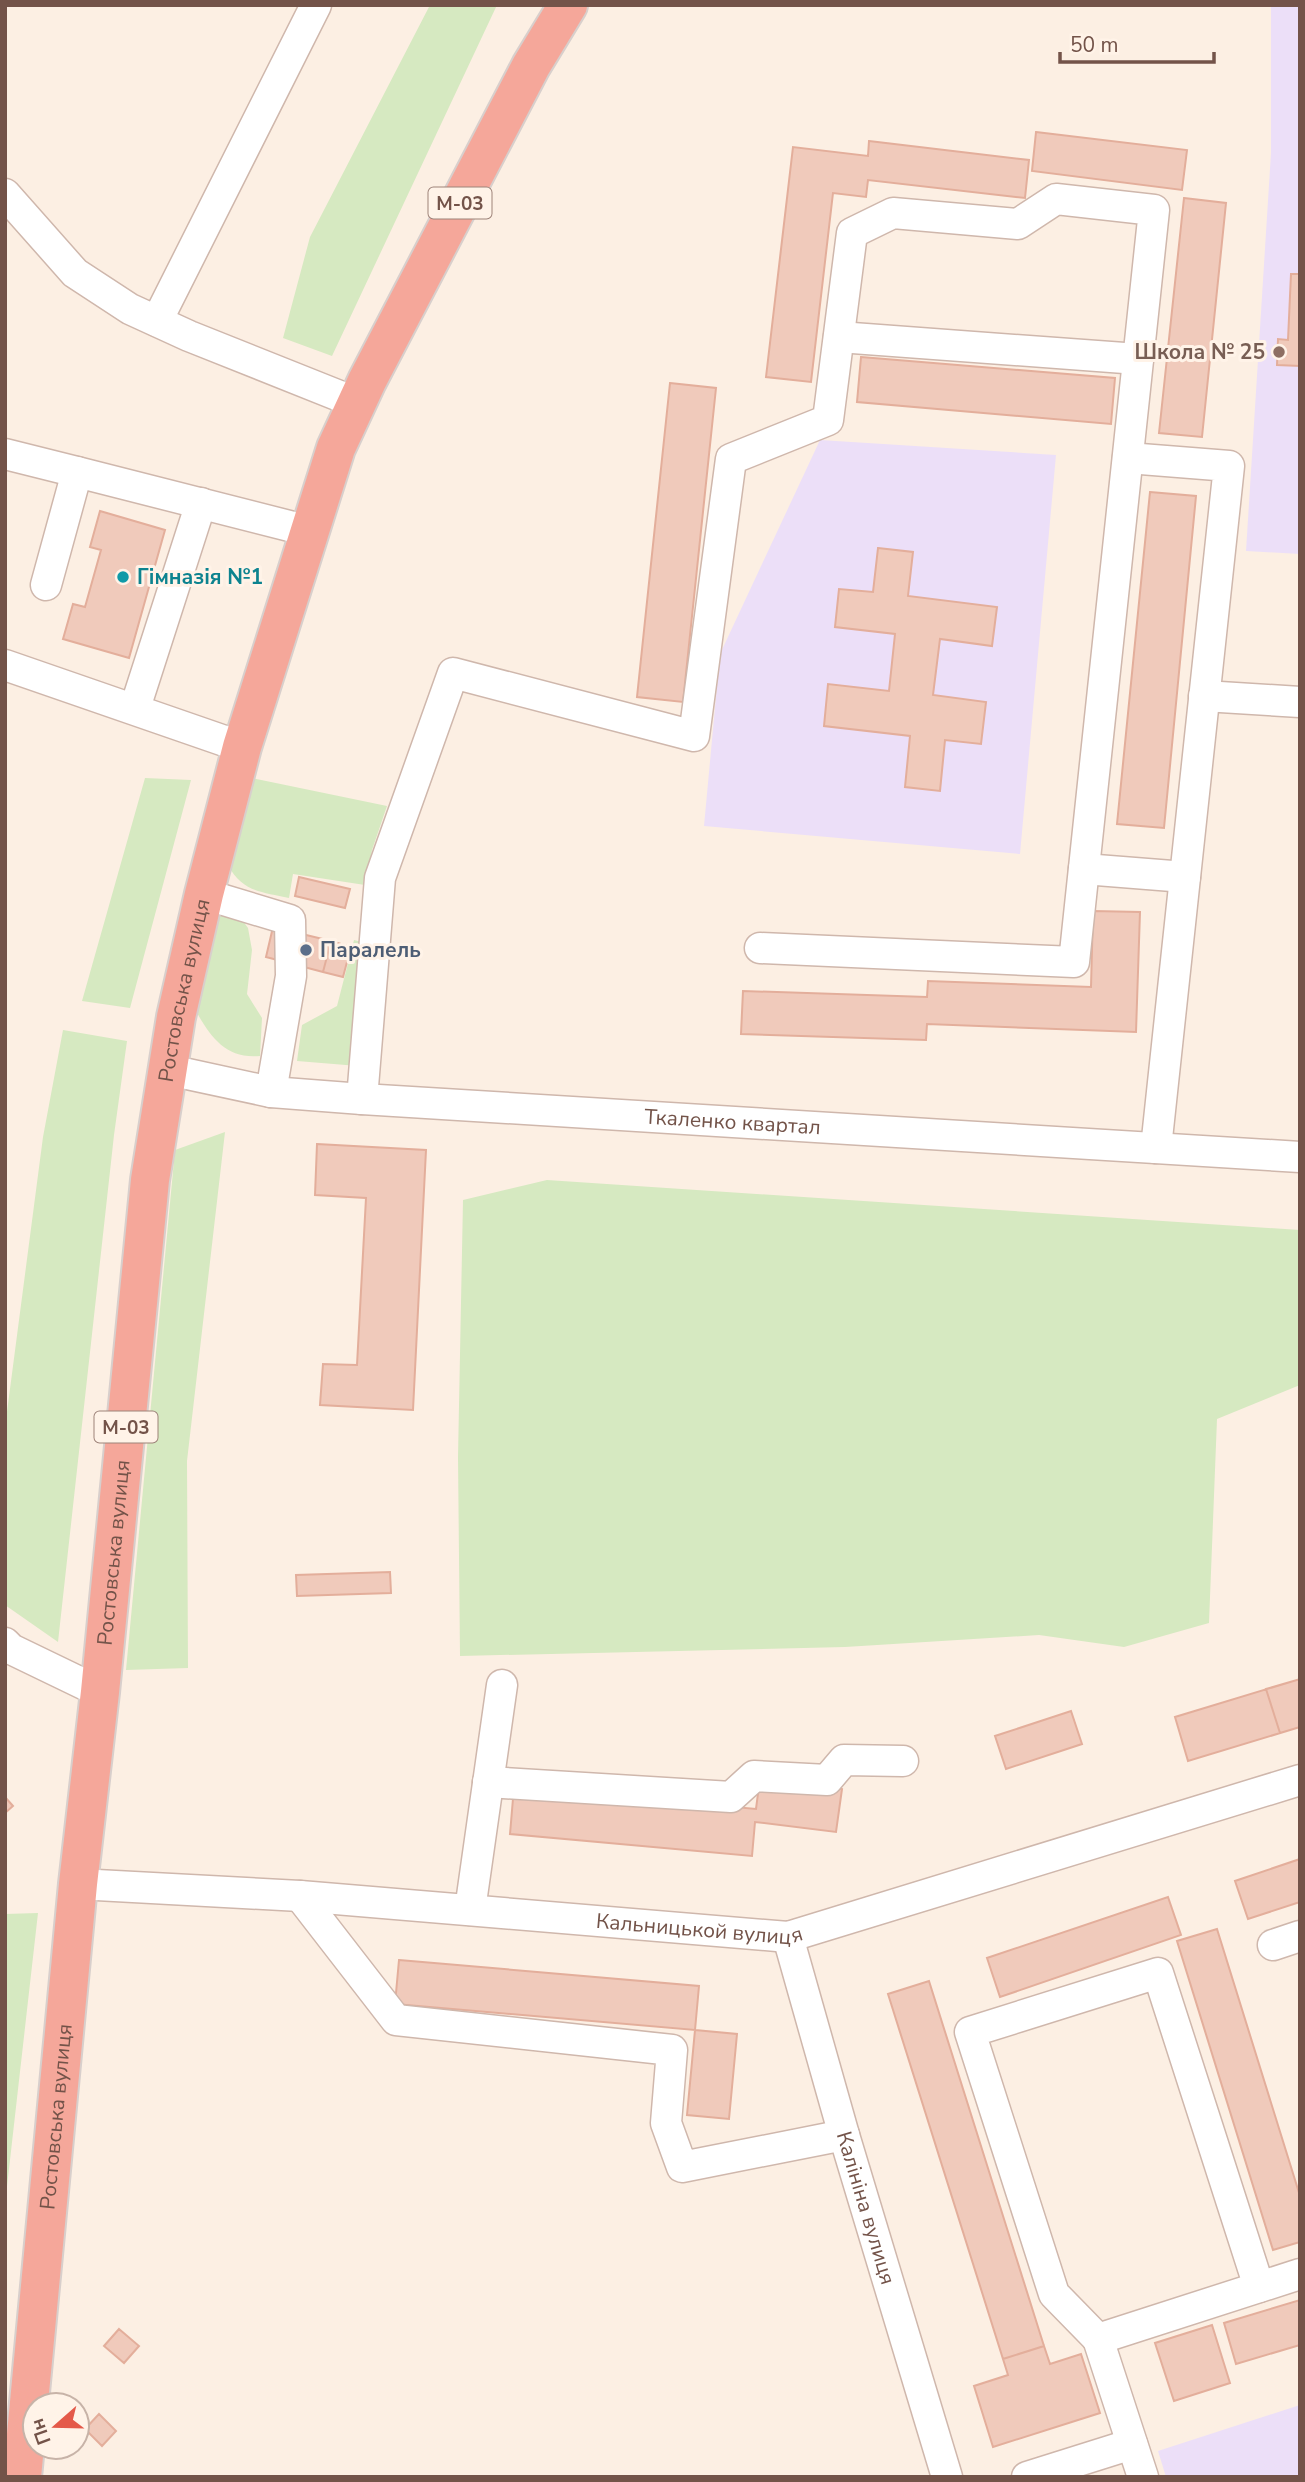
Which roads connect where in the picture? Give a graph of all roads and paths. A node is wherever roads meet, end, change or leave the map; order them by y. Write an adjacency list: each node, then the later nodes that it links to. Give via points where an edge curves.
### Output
1 (316, 5): 4 (street)
2 (568, 5): 7 (highway, М-03, via 531,66)
3 (5, 194): 4 (street, via 75,273)
4 (157, 321): 7 (street)
5 (839, 337): 6 (street); 6 (street, via 852,233 893,213 1018,225 1056,199 1154,210); 25 (street, via 828,420 731,459 694,736 453,673 380,878)
6 (1138, 359): 9 (street)
7 (357, 403): 12 (highway, Ростовська вулиця / М-03, via 336,448)
8 (5, 454): 10 (street)
9 (1128, 458): 15 (street, via 1229,466); 19 (street)
10 (77, 472): 11 (street); 13 (street)
11 (201, 503): 12 (street); 17 (street)
12 (309, 531): 18 (highway, Ростовська вулиця / М-03)
13 (46, 585)
14 (5, 665): 17 (street)
15 (1204, 696): 16 (street); 20 (street)
16 (1300, 702)
17 (135, 708): 18 (street)
18 (242, 747): 21 (highway, Ростовська вулиця / М-03)
19 (1084, 870): 20 (street); 22 (street, via 1074,962)
20 (1185, 877): 26 (street)
21 (204, 894): 23 (highway, Ростовська вулиця / М-03); 24 (street, via 290,920 291,976)
22 (760, 948)
23 (169, 1070): 24 (street, Ткаленко квартал); 30 (highway, Ростовська вулиця / М-03, via 150,1180)
24 (271, 1092): 25 (street, Ткаленко квартал)
25 (362, 1099): 26 (street, Ткаленко квартал)
26 (1156, 1148): 27 (street, Ткаленко квартал)
27 (1300, 1157)
28 (5, 1643): 30 (street)
29 (502, 1685): 33 (street)
30 (100, 1692): 34 (highway, Ростовська вулиця / М-03)
31 (903, 1761): 33 (street, via 844,1760 827,1780 754,1776 731,1797)
32 (1300, 1780): 37 (street, Кальницькой вулиця)
33 (488, 1782): 36 (street)
34 (78, 1884): 35 (street, Кальницькой вулиця); 43 (highway, Ростовська вулиця / М-03)
35 (300, 1896): 36 (street, Кальницькой вулиця); 38 (street, via 396,2020 672,2050 666,2123 682,2167)
36 (470, 1910): 37 (street, Кальницькой вулиця)
37 (788, 1937): 38 (street, Калініна вулиця)
38 (844, 2135): 44 (street, Калініна вулиця)
39 (1300, 2274): 40 (street)
40 (1259, 2287): 41 (street); 41 (street, via 1158,1973 970,2032 1054,2294)
41 (1098, 2339): 42 (street)
42 (1132, 2444): 45 (street); 46 (street)
43 (22, 2477)
44 (947, 2477)
45 (1027, 2477)
46 (1143, 2477)

